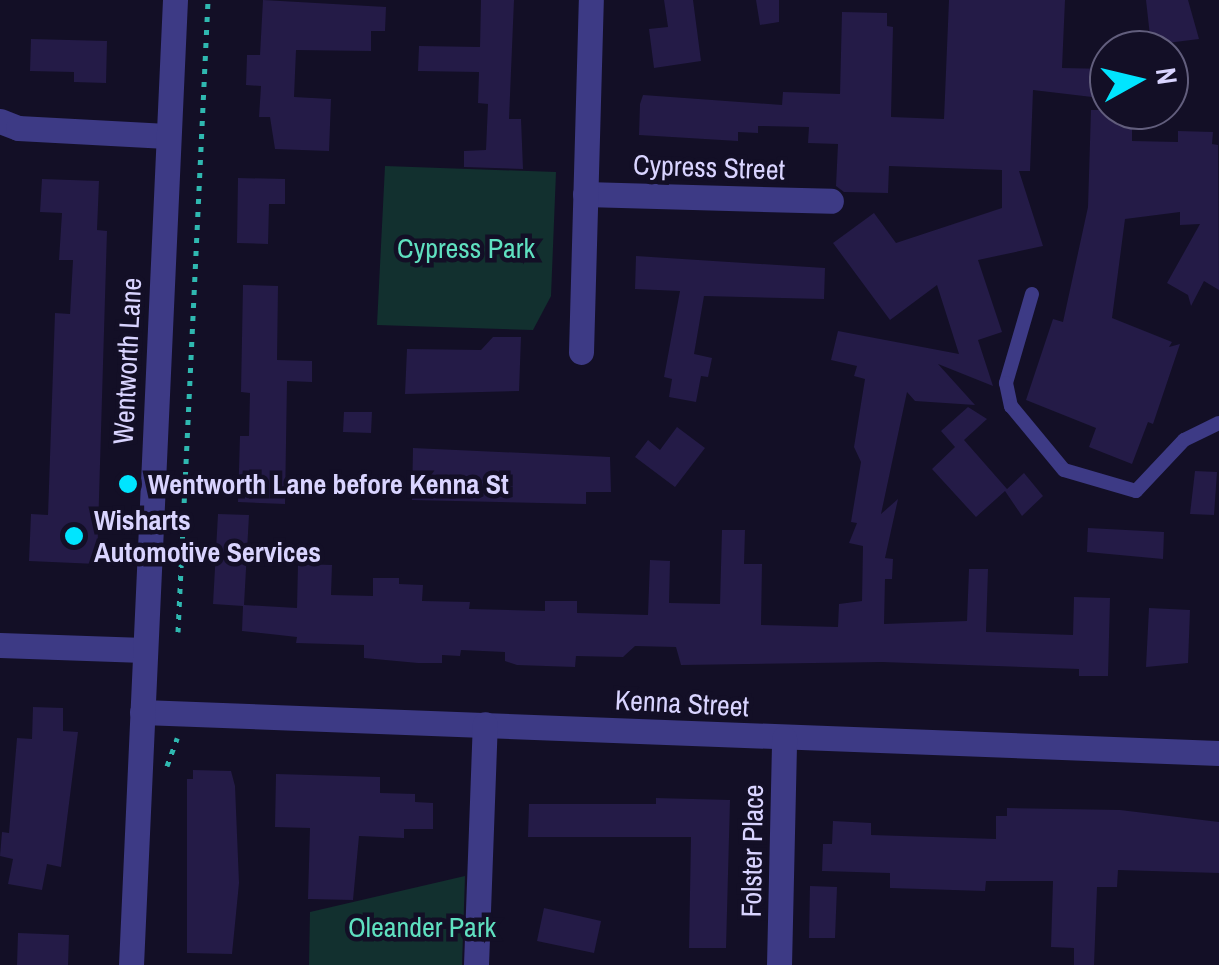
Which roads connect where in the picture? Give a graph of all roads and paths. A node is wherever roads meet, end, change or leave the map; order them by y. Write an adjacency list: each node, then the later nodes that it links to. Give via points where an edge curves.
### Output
1 (175, 0): 5 (street, Wentworth Lane)
2 (208, 0): 11 (path)
3 (591, 0): 6 (street)
4 (0, 121): 5 (street, via 18,128)
5 (167, 136): 13 (street, Wentworth Lane)
6 (585, 194): 7 (street, Cypress Street); 9 (street)
7 (831, 201)
8 (1032, 294): 10 (lane, via 1006,383 1011,406 1064,470 1136,491 1184,440)
9 (581, 352)
10 (1219, 423)
11 (178, 632)
12 (0, 645): 13 (street)
13 (144, 650): 14 (street, Wentworth Lane)
14 (142, 712): 15 (street, Kenna Street); 18 (street, Wentworth Lane)
15 (485, 724): 16 (street, Kenna Street); 19 (street)
16 (784, 738): 17 (street, Kenna Street); 20 (street, Folster Place)
17 (1219, 753)
18 (131, 965)
19 (476, 965)
20 (779, 965)

